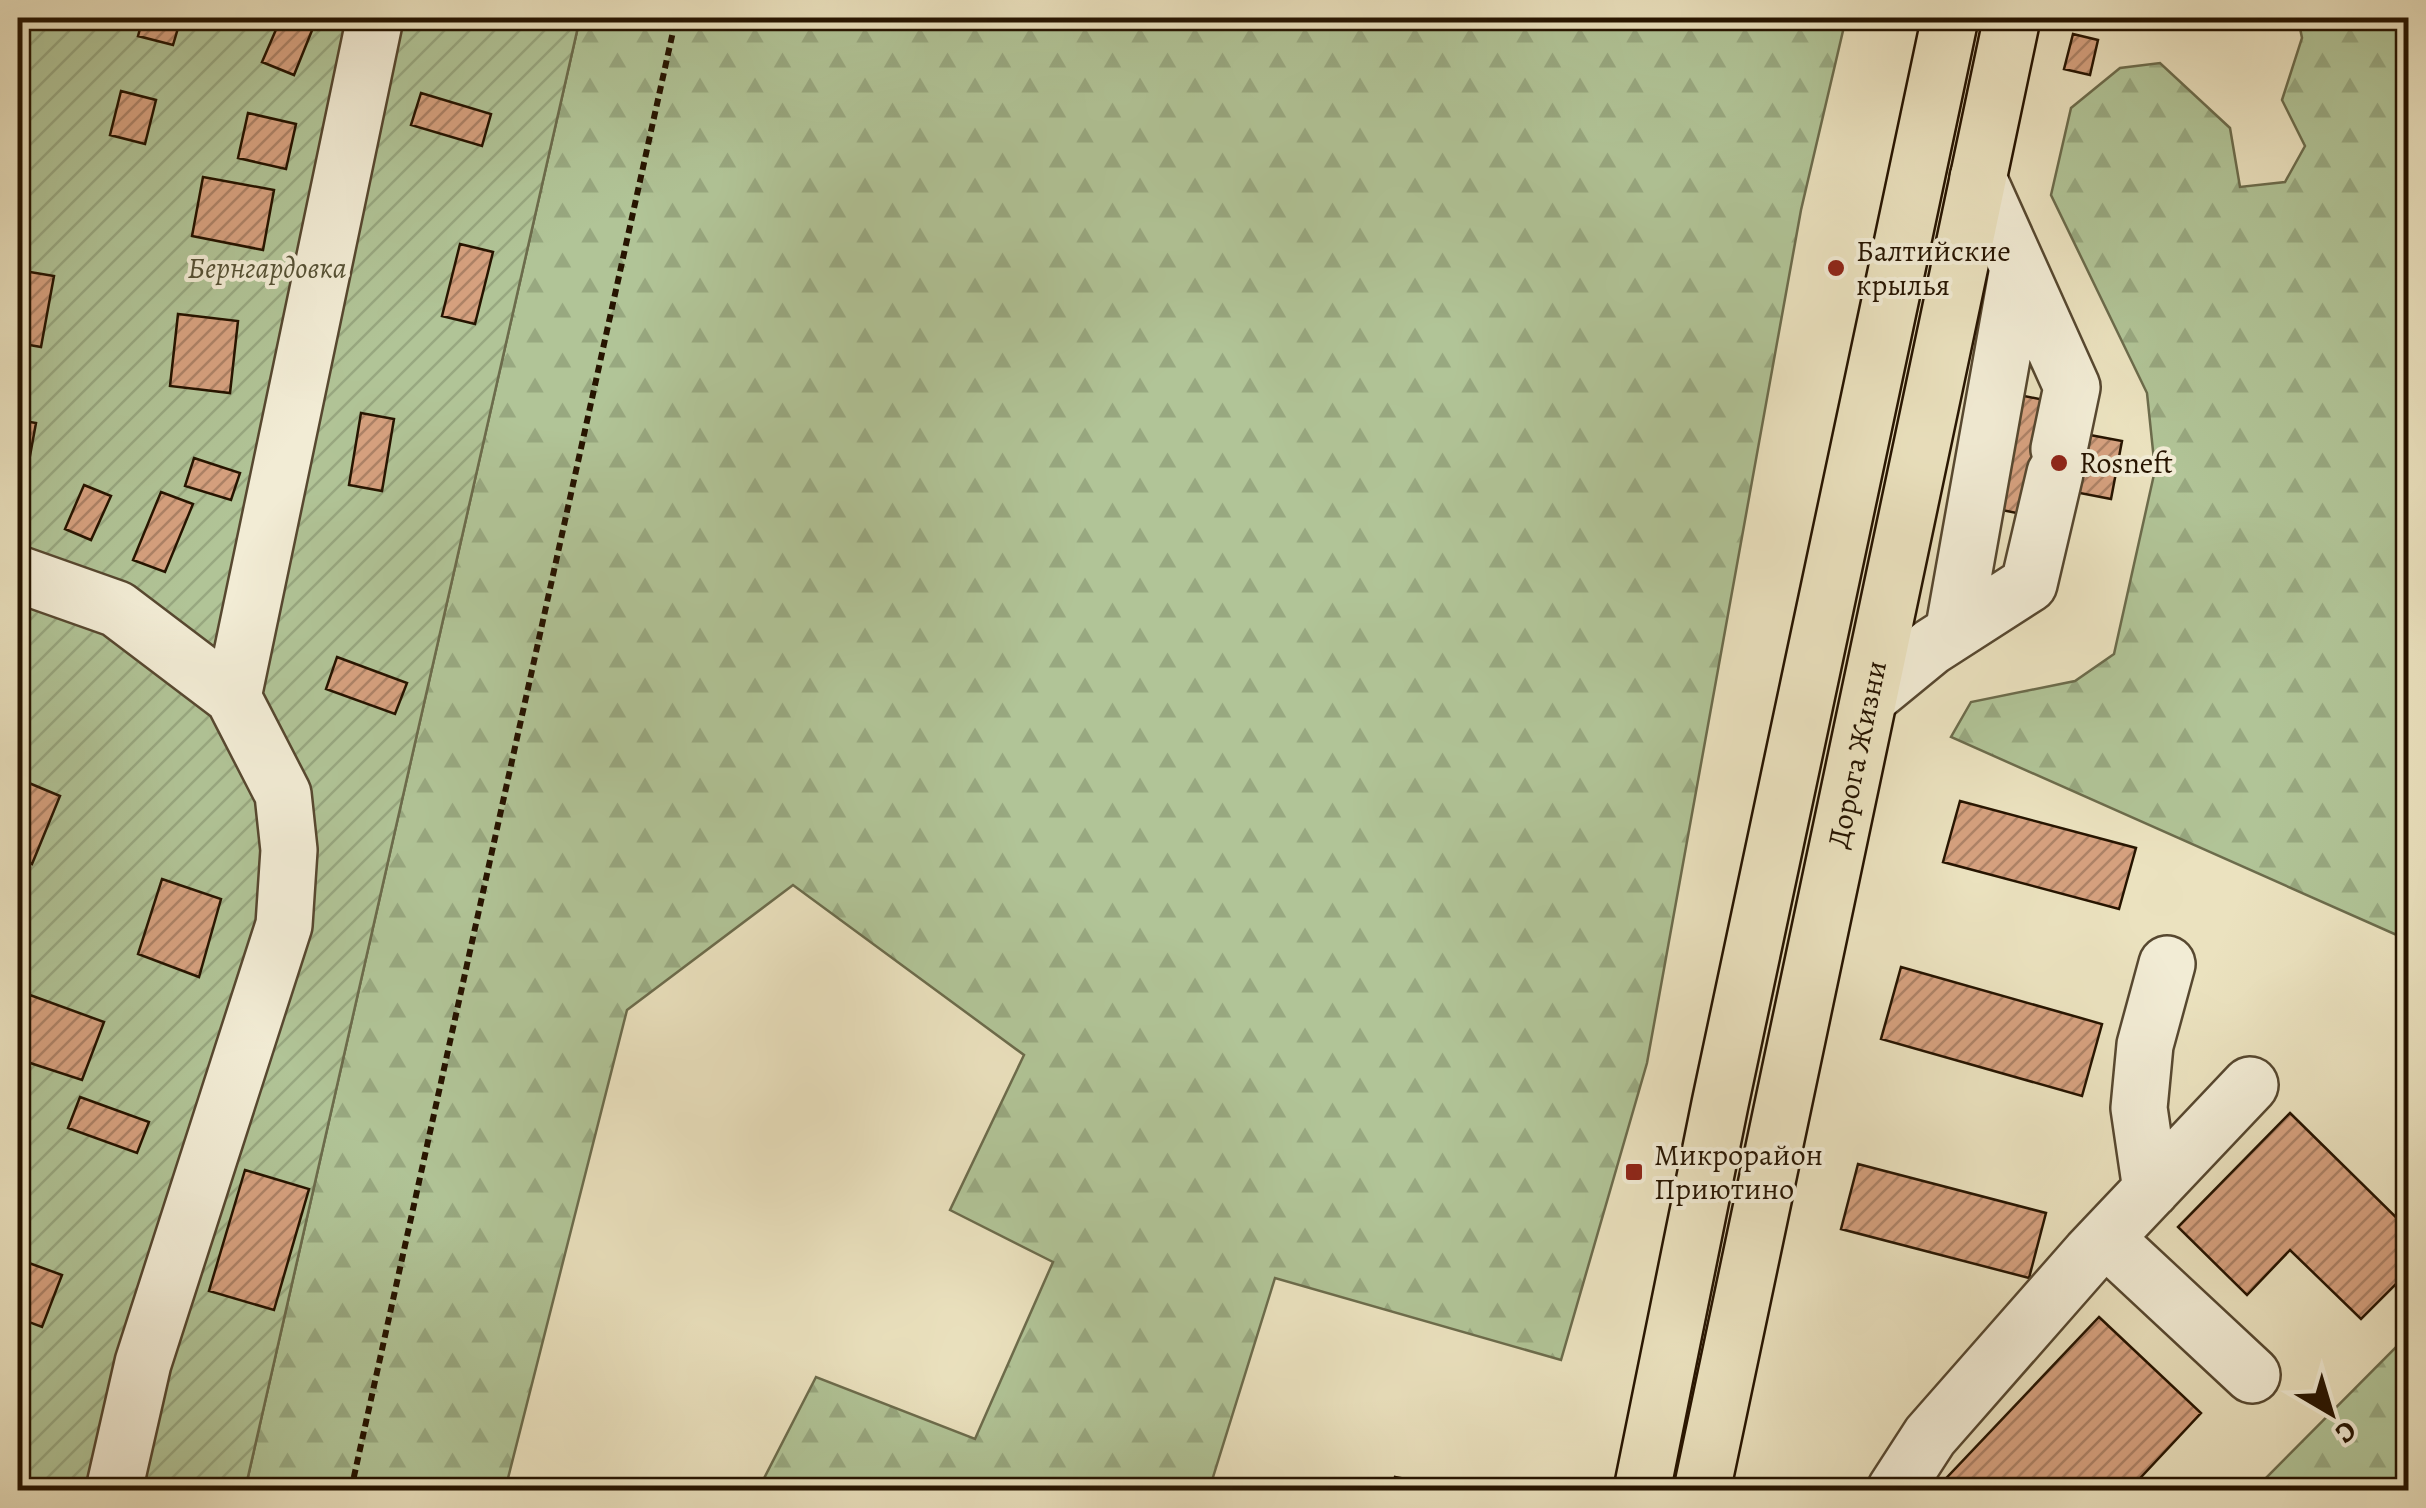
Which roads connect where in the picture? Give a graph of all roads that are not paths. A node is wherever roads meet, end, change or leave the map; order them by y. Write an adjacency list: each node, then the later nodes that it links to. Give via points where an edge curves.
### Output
1 (374, 18): 9 (street)
2 (1950, 18): 16 (main road, Дорога Жизни)
3 (2012, 18): 4 (main road, Дорога Жизни)
4 (1978, 178): 5 (street); 8 (main road, Дорога Жизни)
5 (2018, 268): 7 (street); 7 (street, via 2072,387 2029,584)
6 (18, 574): 9 (street, via 117,609)
7 (1953, 633): 8 (street)
8 (1870, 696): 17 (main road, Дорога Жизни)
9 (234, 697): 15 (street, via 284,794 284,925 143,1362)
10 (2168, 964): 12 (street, via 2145,1045 2140,1108)
11 (2250, 1085): 12 (street)
12 (2151, 1190): 13 (street)
13 (2105, 1238): 14 (street); 18 (street, via 1930,1436)
14 (2252, 1375)
15 (114, 1490)
16 (1642, 1490)
17 (1702, 1490)
18 (1894, 1490)

